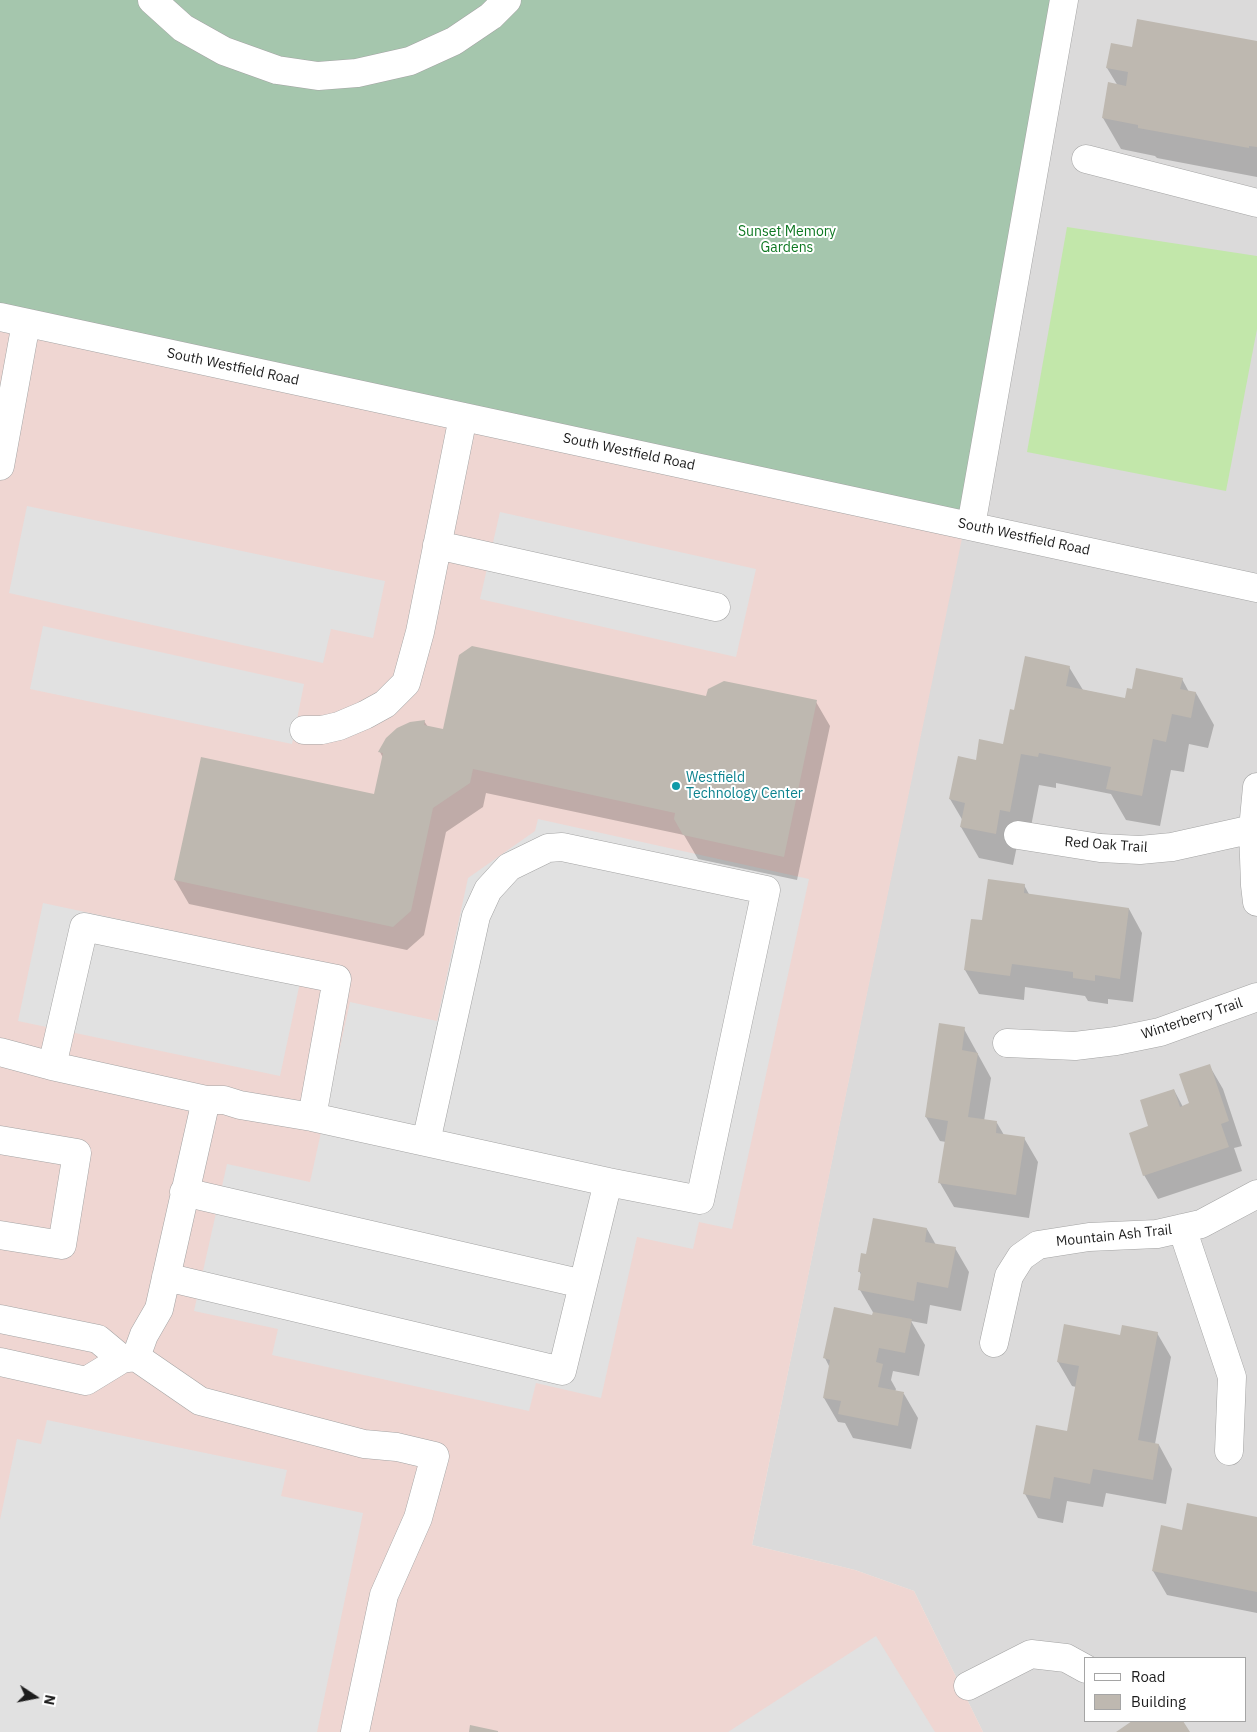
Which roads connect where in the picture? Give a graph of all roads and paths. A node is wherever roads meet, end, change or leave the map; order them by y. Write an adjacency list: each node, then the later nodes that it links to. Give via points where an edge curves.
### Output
1 (152, 0): 2 (street, via 183,28 224,51 277,70 318,76 356,73 410,61 454,41 491,16)
2 (507, 0)
3 (1064, 0): 9 (street)
4 (1086, 159): 5 (street)
5 (1257, 203)
6 (13, 320): 7 (street, South Westfield Road); 8 (street)
7 (463, 417): 9 (street, South Westfield Road); 10 (street)
8 (0, 466)
9 (971, 526): 11 (street, South Westfield Road)
10 (437, 545): 12 (street); 13 (street, via 406,683 385,704 365,715 322,730)
11 (1257, 588)
12 (716, 607)
13 (304, 730)
14 (1257, 787): 15 (street)
15 (1253, 829): 16 (street, Red Oak Trail, via 1172,847 1140,850 1100,848); 17 (street)
16 (1018, 835)
17 (1257, 902)
18 (1257, 997): 19 (street, Winterberry Trail, via 1160,1032 1116,1041 1074,1046)
19 (1007, 1043)
20 (0, 1052): 21 (street)
21 (52, 1066): 22 (street); 23 (street, via 84,927 337,980)
22 (206, 1100): 23 (street, via 224,1100); 27 (street)
23 (312, 1117): 25 (street)
24 (0, 1140): 30 (street, via 77,1153 62,1246)
25 (426, 1142): 26 (street); 26 (street, via 476,916 488,890 509,867 548,848 562,847 766,890 700,1200)
26 (608, 1182): 32 (street)
27 (184, 1192): 31 (street); 32 (street)
28 (1257, 1194): 29 (street, Mountain Ash Trail, via 1201,1224)
29 (1182, 1228): 34 (street, Mountain Ash Trail, via 1157,1234 1089,1237 1038,1245 1021,1257 1009,1276); 37 (street, Mountain Ash Trail, via 1232,1377)
30 (0, 1235)
31 (166, 1277): 32 (street, via 562,1371); 35 (street, via 159,1309)
32 (583, 1284)
33 (0, 1319): 35 (street, via 98,1339)
34 (994, 1343)
35 (129, 1358): 36 (street, via 86,1381); 40 (street, via 200,1401 364,1444 434,1456 418,1518 384,1595)
36 (0, 1362)
37 (1229, 1451)
38 (1084, 1668): 39 (street, via 1066,1658 1031,1654)
39 (968, 1686)
40 (354, 1732)

